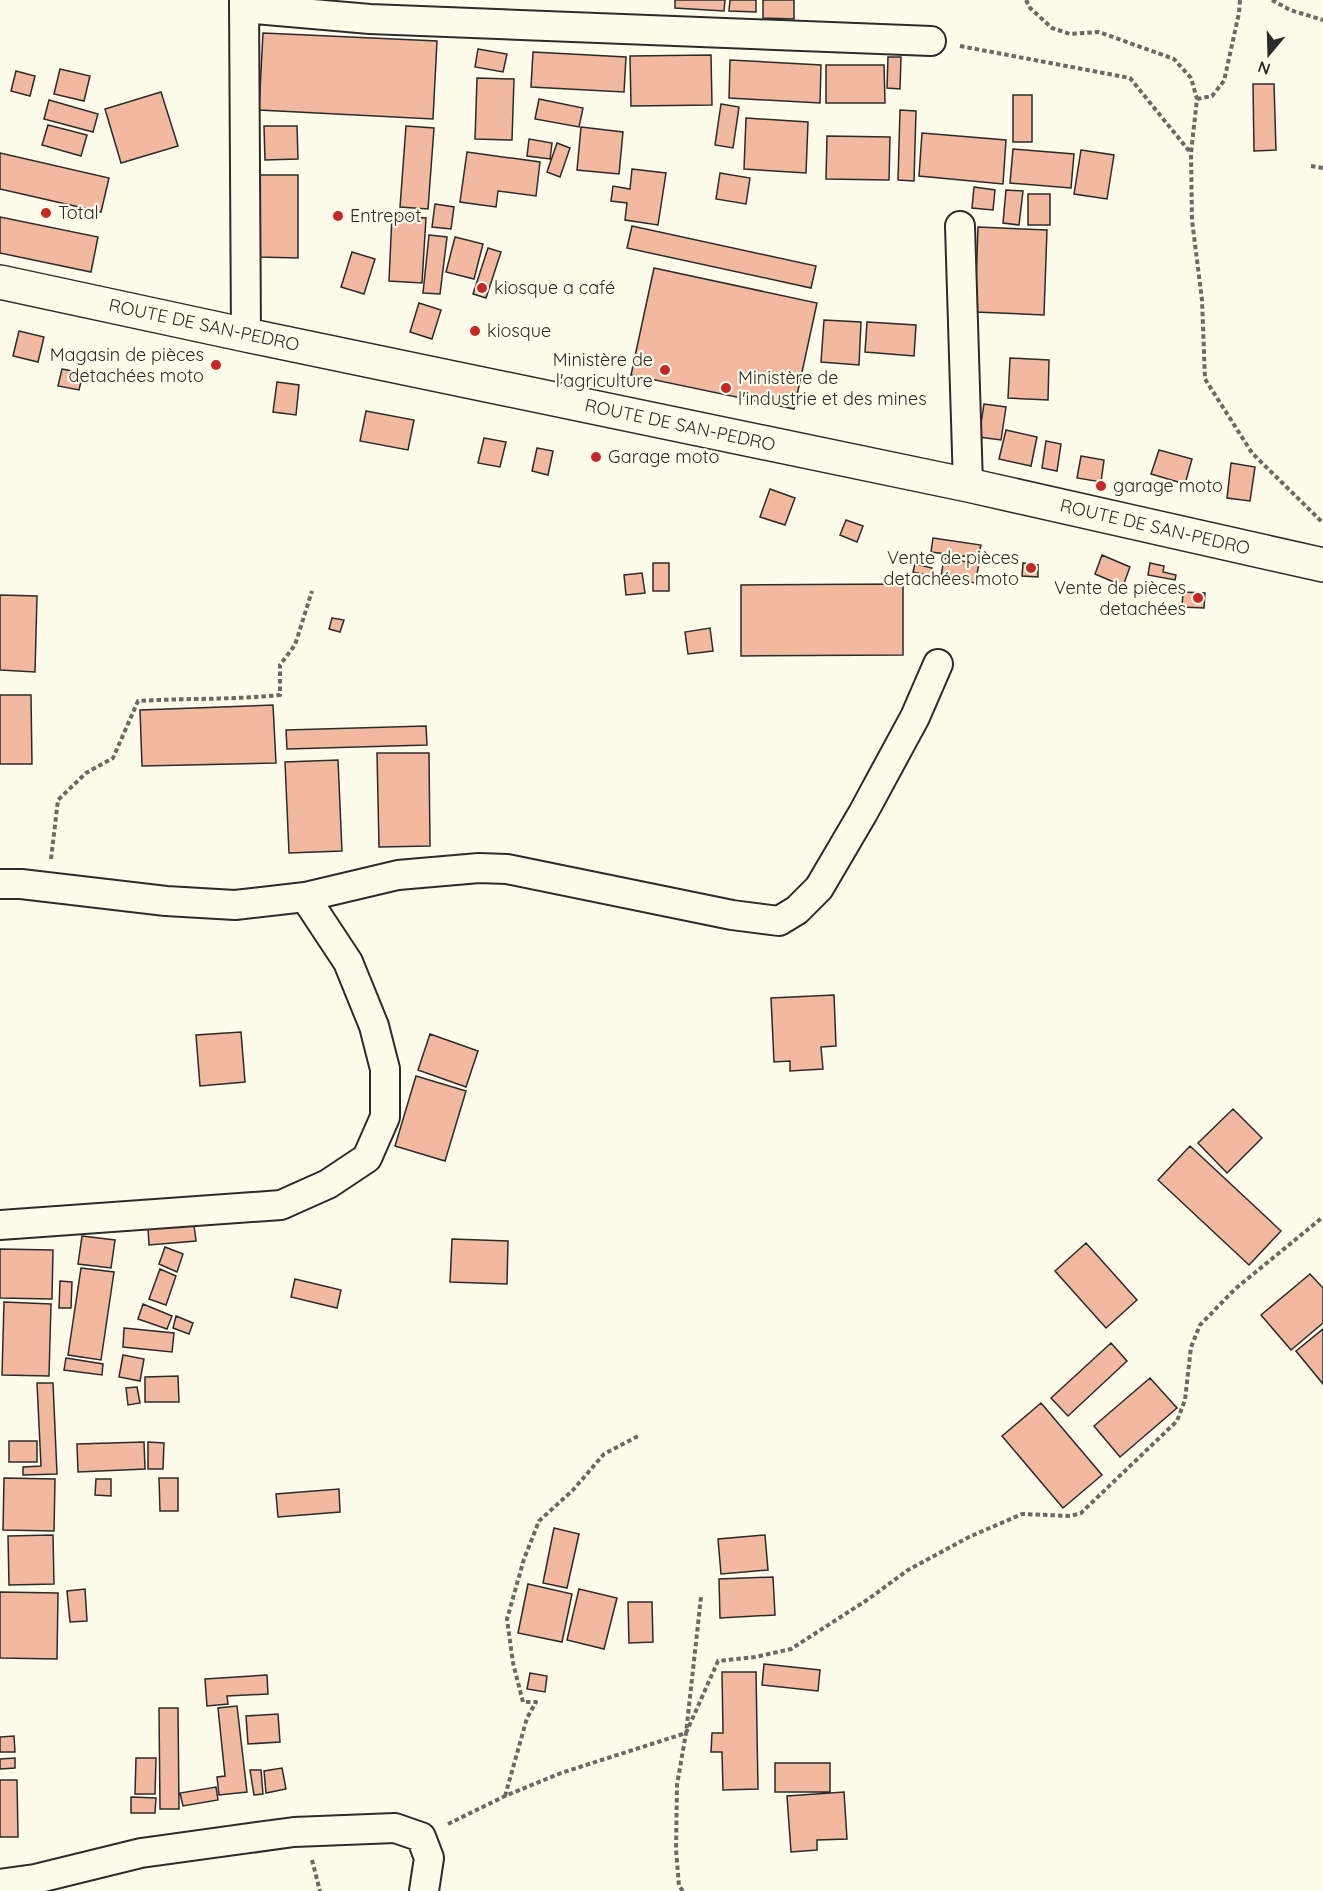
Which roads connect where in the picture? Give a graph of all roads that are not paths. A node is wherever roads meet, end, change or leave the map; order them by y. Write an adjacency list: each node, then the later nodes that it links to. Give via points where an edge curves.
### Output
1 (244, 4): 2 (street, via 370,19); 5 (street)
2 (931, 41)
3 (960, 226): 6 (street)
4 (0, 282): 5 (main road, ROUTE DE SAN-PEDRO)
5 (246, 335): 6 (main road, ROUTE DE SAN-PEDRO)
6 (968, 485): 7 (main road, ROUTE DE SAN-PEDRO)
7 (1323, 565)
8 (938, 664): 10 (street, via 915,717 819,888 779,921 507,869 398,875)
9 (10, 884): 10 (street, via 235,905)
10 (305, 897): 11 (street, via 348,962 374,1026 385,1069 385,1117 368,1158 328,1184 281,1204)
11 (0, 1225)
12 (0, 1884): 13 (street, via 141,1853 294,1832 395,1828 421,1837 429,1858)
13 (424, 1891)

